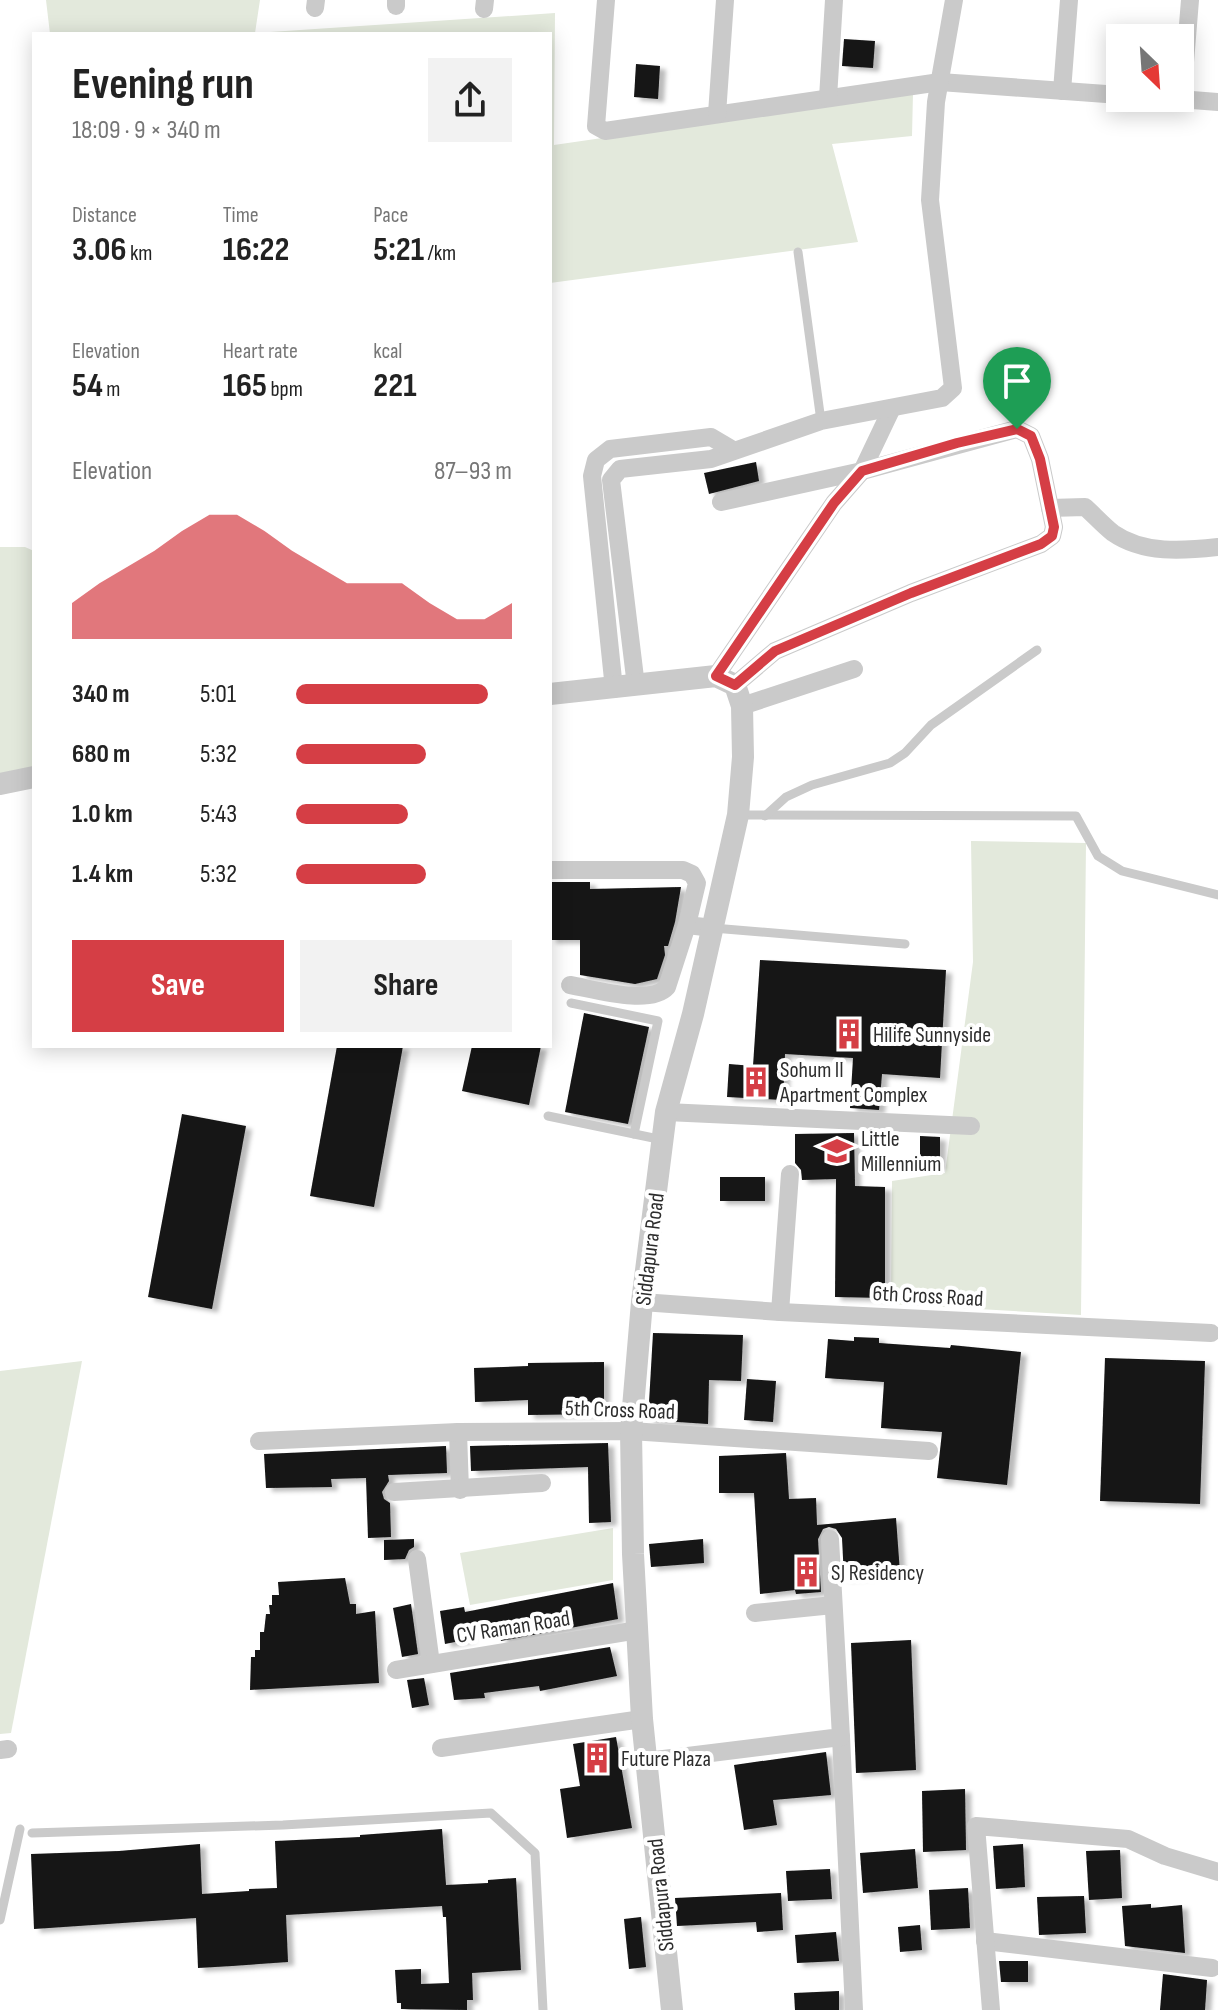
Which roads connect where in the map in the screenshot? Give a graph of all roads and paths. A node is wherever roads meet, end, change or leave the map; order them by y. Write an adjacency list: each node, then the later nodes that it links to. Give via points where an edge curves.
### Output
1 (606, 0): 14 (street, via 596,126 605,131)
2 (725, 0): 14 (street)
3 (834, 0): 11 (street)
4 (954, 0): 8 (street)
5 (1069, 0): 9 (street)
6 (1190, 0): 7 (street)
7 (1186, 24)
8 (940, 82): 9 (street); 11 (street); 16 (street, via 930,200 953,388 942,398)
9 (1062, 91): 10 (street)
10 (1106, 94)
11 (828, 98): 14 (street)
12 (1194, 100): 13 (street)
13 (1218, 102)
14 (717, 114)
15 (798, 252): 17 (lane)
16 (892, 408): 17 (street); 18 (street)
17 (821, 421): 24 (street, via 711,459 620,469 611,480)
18 (862, 471): 19 (street); 20 (street, via 1017,429 1031,436); 25 (street, via 834,503)
19 (721, 502)
20 (1050, 508): 21 (street, via 1085,507 1115,534 1148,548); 25 (street, via 1052,536 1041,544 775,651)
21 (1218, 547)
22 (1037, 650): 30 (lane, via 931,725 890,763 812,785 786,797)
23 (854, 669): 25 (street)
24 (625, 688): 25 (street); 26 (street)
25 (731, 689): 29 (street, Siddapura Road, via 743,757)
26 (552, 694)
27 (32, 777): 28 (street)
28 (0, 784)
29 (738, 815): 30 (lane); 34 (street, Siddapura Road)
30 (765, 816): 32 (lane, via 1076,816 1098,856 1122,871)
31 (552, 870): 33 (street, via 683,870 697,883)
32 (1218, 895)
33 (687, 925): 34 (street); 36 (street, via 661,994)
34 (713, 928): 35 (lane); 37 (street, Siddapura Road)
35 (905, 944)
36 (571, 994): 40 (lane, via 658,1021)
37 (666, 1112): 39 (street); 41 (street, Siddapura Road)
38 (548, 1116): 40 (lane)
39 (971, 1126)
40 (634, 1134): 41 (lane)
41 (663, 1140): 43 (street, Siddapura Road)
42 (790, 1174): 44 (street)
43 (642, 1302): 44 (street, 6th Cross Road); 46 (street, Siddapura Road)
44 (780, 1312): 45 (street, 6th Cross Road)
45 (1211, 1333)
46 (631, 1431): 47 (street, 5th Cross Road); 49 (street, 5th Cross Road); 57 (street, Siddapura Road)
47 (458, 1432): 48 (street, 5th Cross Road); 51 (street)
48 (259, 1441)
49 (929, 1451)
50 (542, 1483): 51 (street)
51 (460, 1490): 52 (street)
52 (394, 1492)
53 (830, 1539): 55 (street)
54 (417, 1559): 58 (street)
55 (833, 1605): 56 (street); 61 (street)
56 (755, 1613)
57 (638, 1630): 58 (street, CV Raman Road); 60 (street, Siddapura Road)
58 (431, 1664): 59 (street, CV Raman Road)
59 (396, 1670)
60 (642, 1719): 62 (street); 63 (street, Siddapura Road)
61 (841, 1737): 63 (street); 72 (street)
62 (441, 1748)
63 (647, 1761): 71 (street, Siddapura Road)
64 (20, 1829): 67 (lane)
65 (32, 1833): 70 (lane, via 491,1813 535,1853)
66 (1218, 1872): 68 (street, via 1128,1839 976,1826)
67 (0, 1920)
68 (985, 1941): 69 (street); 73 (street)
69 (1212, 1968)
70 (543, 2010)
71 (672, 2010)
72 (854, 2010)
73 (991, 2010)

